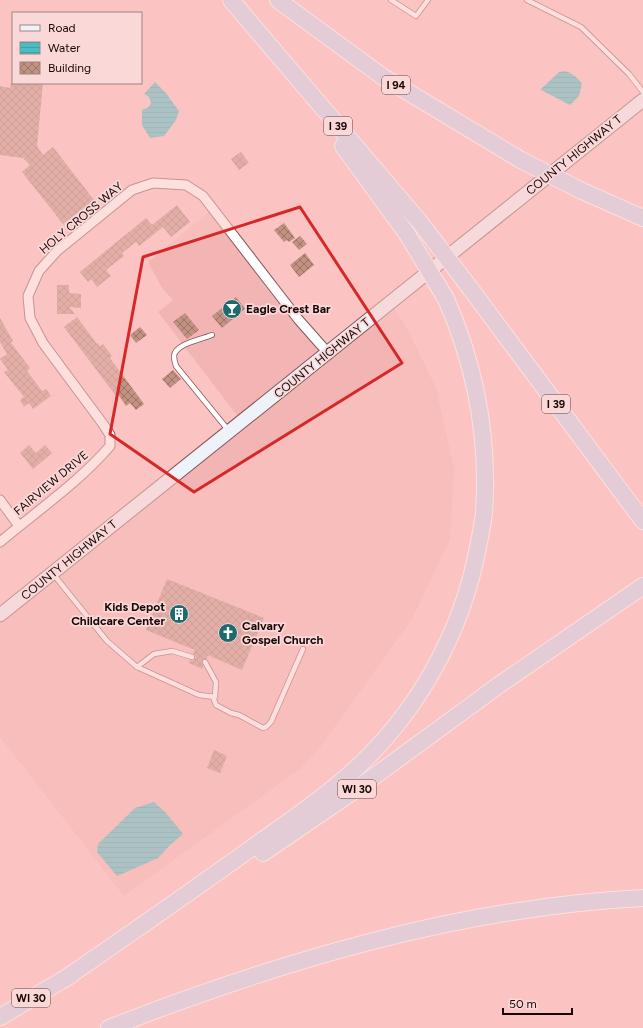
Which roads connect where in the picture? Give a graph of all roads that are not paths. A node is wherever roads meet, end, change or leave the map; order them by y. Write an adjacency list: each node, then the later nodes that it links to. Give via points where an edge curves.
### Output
1 (231, 0): 6 (highway, I 39)
2 (278, 0): 9 (highway, I 94, bridge, via 383,77 521,160)
3 (391, 0): 4 (lane, via 416,16)
4 (428, 0)
5 (527, 0): 7 (lane, via 581,27 629,74)
6 (258, 30): 15 (highway, I 39, bridge, via 419,221); 27 (highway, bridge, via 407,234 446,299 465,348 481,416 485,496 474,567 465,600 441,658 394,728 352,772 281,827)
7 (643, 92)
8 (643, 100): 11 (main road, COUNTY HIGHWAY T)
9 (643, 218)
10 (212, 335): 12 (lane, via 180,347 175,351 174,358 176,366)
11 (328, 353): 12 (main road, COUNTY HIGHWAY T); 13 (street, HOLY CROSS WAY, via 298,319 203,196 186,185 154,183 132,190 57,251 38,271 28,296 30,318 43,343 110,435 110,446)
12 (230, 432): 18 (main road, COUNTY HIGHWAY T)
13 (99, 458): 16 (street, FAIRVIEW DRIVE)
14 (0, 500): 16 (street)
15 (643, 521)
16 (19, 526): 17 (street, FAIRVIEW DRIVE)
17 (0, 542)
18 (53, 573): 20 (main road, COUNTY HIGHWAY T); 24 (lane, via 106,641)
19 (643, 586): 27 (highway, WI 30, via 258,857)
20 (0, 615)
21 (303, 649): 25 (lane, via 271,722 266,727 263,728 216,705)
22 (192, 657): 24 (lane, via 172,651 154,654)
23 (205, 662): 25 (lane, via 216,682)
24 (137, 667): 25 (lane, via 199,695)
25 (214, 697)
26 (643, 898): 29 (highway, via 546,908 404,934 286,965 162,1007)
27 (63, 980): 28 (highway, WI 30)
28 (0, 1016)
29 (109, 1028)

